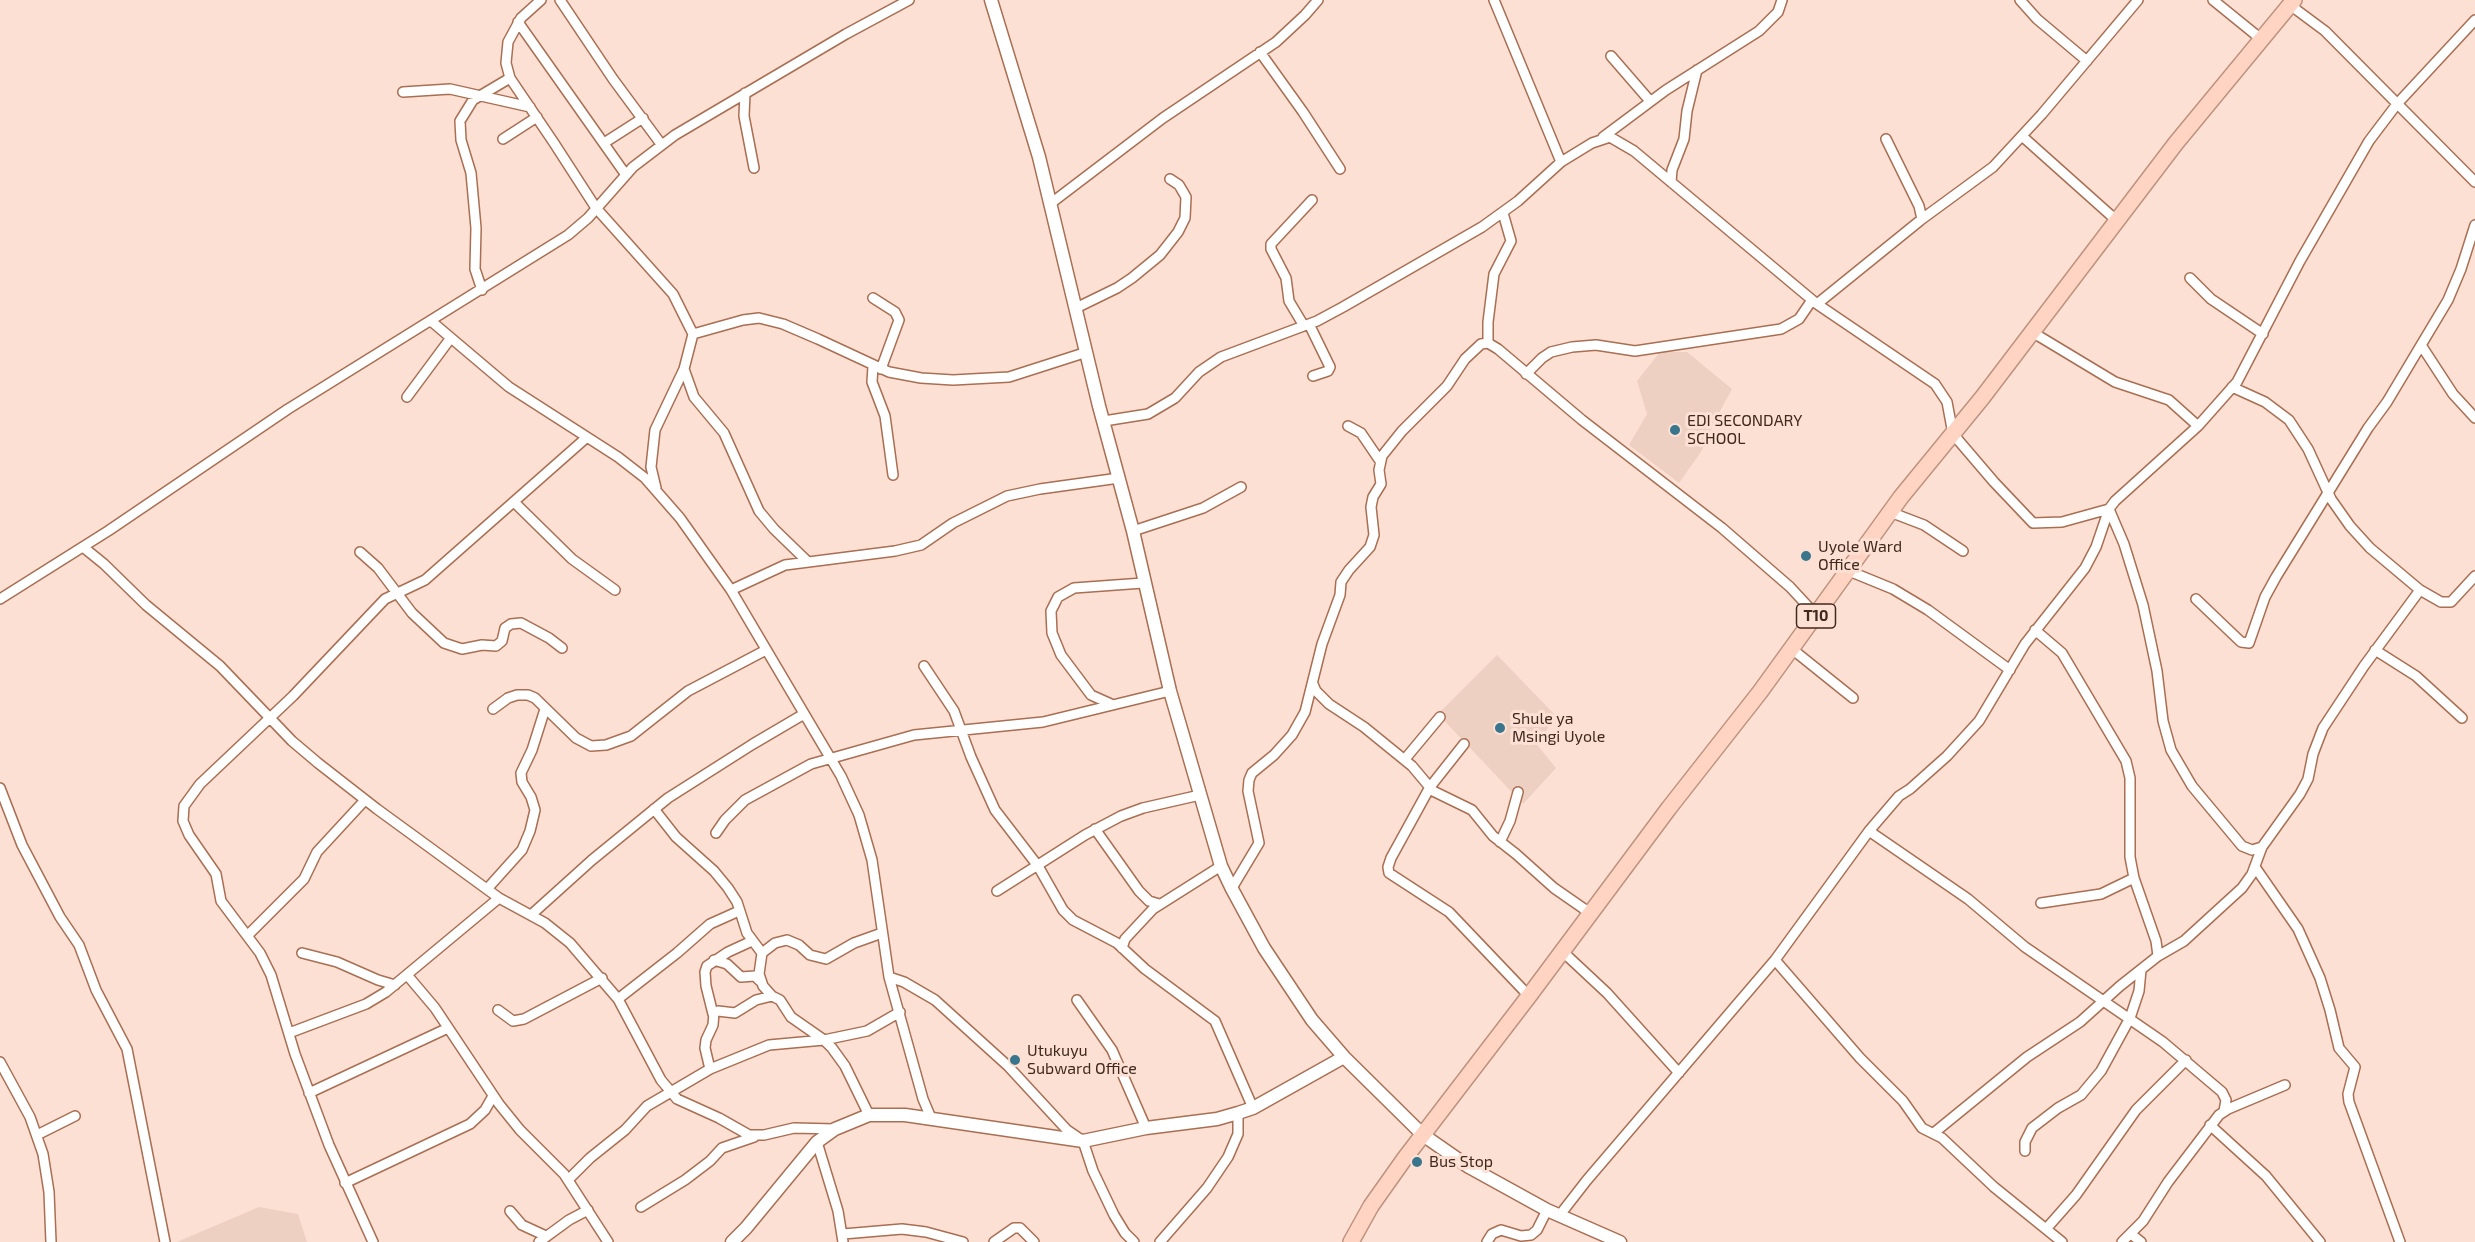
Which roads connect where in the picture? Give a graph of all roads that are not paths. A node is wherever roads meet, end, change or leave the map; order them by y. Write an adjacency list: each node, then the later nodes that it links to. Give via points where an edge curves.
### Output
1 (541, 0): 13 (street)
2 (560, 0): 27 (street)
3 (909, 0): 21 (street)
4 (991, 0): 42 (street)
5 (1318, 0): 15 (street, via 1291,29)
6 (1494, 0): 34 (street)
7 (1782, 0): 18 (street, via 1778,12 1759,31)
8 (2020, 0): 17 (street, via 2037,20)
9 (2138, 0): 17 (street)
10 (2213, 0): 14 (street)
11 (2292, 2): 14 (highway, T10); 24 (street)
12 (2475, 20): 24 (street)
13 (518, 21): 19 (street, via 505,54); 32 (street)
14 (2261, 39): 46 (highway, T10)
15 (1260, 52): 36 (street); 42 (street, via 1156,123)
16 (1611, 56): 23 (street)
17 (2087, 61): 28 (street)
18 (1697, 70): 23 (street); 39 (street)
19 (510, 78): 22 (street); 25 (street)
20 (403, 92): 22 (street, via 450,89)
21 (745, 93): 33 (street); 35 (street, via 744,116)
22 (477, 97): 25 (street); 49 (street, via 463,113 459,129 471,173 476,228 474,257)
23 (1650, 101): 29 (street)
24 (2397, 104): 40 (street); 57 (street, via 2332,202)
25 (530, 107): 26 (street)
26 (537, 117): 30 (street); 43 (street)
27 (642, 118): 32 (street); 33 (street)
28 (2022, 136): 45 (street, via 1980,178); 46 (street)
29 (1602, 138): 34 (street); 39 (street, via 1618,140)
30 (503, 139)
31 (1886, 139): 45 (street)
32 (604, 143): 37 (street)
33 (661, 144): 37 (street)
34 (1561, 162): 44 (street)
35 (754, 168)
36 (1340, 169)
37 (626, 175): 43 (street)
38 (1170, 179): 52 (street, via 1186,197 1185,218 1178,232 1160,255 1132,278)
39 (1671, 182): 51 (street)
40 (2475, 182)
41 (1312, 200): 54 (street, via 1271,244 1287,278 1289,301)
42 (1050, 204): 52 (street)
43 (596, 208): 49 (street, via 568,235); 56 (street, via 666,286)
44 (1503, 213): 54 (street, via 1443,251); 59 (street, via 1511,241 1494,274)
45 (1922, 219): 51 (street)
46 (2116, 220): 55 (highway, T10)
47 (2475, 225): 60 (street, via 2454,286)
48 (2190, 278): 57 (street, via 2211,299)
49 (482, 290): 53 (street)
50 (873, 298): 62 (street, via 895,312 899,320)
51 (1814, 302): 64 (street, via 1799,319 1781,329 1635,351 1572,346 1542,358); 72 (street, via 1935,384 1947,402)
52 (1076, 308): 61 (street)
53 (431, 321): 58 (street); 84 (street, via 288,409)
54 (1307, 325): 65 (street, via 1330,367); 69 (street, via 1221,357 1199,372 1175,398 1148,414)
55 (2032, 332): 71 (street, via 2115,382 2169,400); 72 (highway, T10)
56 (693, 334): 62 (street, via 759,318 783,324); 63 (street)
57 (2263, 334): 66 (street)
58 (450, 339): 67 (street); 73 (street, via 509,387)
59 (1488, 343): 64 (street); 74 (street, via 1474,350 1448,386 1393,441)
60 (2421, 345): 68 (street, via 2453,394); 79 (street)
61 (1088, 352): 62 (street, via 995,379 934,379); 69 (street)
62 (877, 368): 75 (street, via 872,382 885,416)
63 (684, 369): 78 (street, via 655,430 651,467); 87 (street, via 694,397 724,433 759,511)
64 (1526, 374): 97 (street, via 1722,528)
65 (1313, 376)
66 (2232, 387): 71 (street); 79 (street, via 2265,402 2289,420 2308,449)
67 (407, 397)
68 (2475, 418)
69 (1104, 422): 76 (street)
70 (1348, 426): 74 (street, via 1361,434)
71 (2198, 426): 81 (street)
72 (1953, 434): 81 (street, via 2034,524 2062,522); 82 (highway, T10)
73 (586, 438): 78 (street, via 618,457); 80 (street)
74 (1380, 461): 105 (street, via 1381,484 1371,507 1374,535 1370,547 1341,582)
75 (893, 474)
76 (1119, 478): 83 (street); 87 (street, via 1007,496 953,523 929,541 909,548)
77 (1241, 487): 83 (street, via 1203,508)
78 (657, 491): 92 (street)
79 (2327, 493): 93 (street, via 2370,548); 96 (street, via 2269,589 2249,643 2241,642)
80 (515, 502): 91 (street, via 572,559); 94 (street, via 425,580)
81 (2109, 508): 98 (street, via 2090,559); 129 (street, via 2143,605 2171,750 2192,786 2242,846 2252,850)
82 (1890, 512): 85 (street, via 1924,525); 88 (highway, T10)
83 (1133, 531): 90 (street)
84 (83, 547): 95 (street); 112 (street, via 220,666)
85 (1963, 551)
86 (360, 552): 94 (street, via 378,568)
87 (807, 561): 92 (street, via 776,568)
88 (1849, 571): 97 (highway, T10); 104 (street, via 1928,609)
89 (2475, 576): 93 (street, via 2451,602 2441,602)
90 (1143, 583): 106 (street); 108 (street, via 1074,588 1058,597 1051,611 1052,633 1061,655 1091,695)
91 (615, 590)
92 (731, 590): 101 (street)
93 (2420, 590): 102 (street)
94 (395, 593): 99 (street, via 426,627 444,642 462,649 498,645 505,628 521,623); 112 (street, via 358,625)
95 (0, 598)
96 (2196, 599)
97 (1816, 615): 100 (highway, T10)
98 (2035, 630): 104 (street); 133 (street, via 2062,653 2126,761 2130,778 2128,842)
99 (562, 648)
100 (1792, 649): 107 (street); 141 (highway, T10)
101 (766, 650): 109 (street, via 688,691 642,729 615,743 585,744); 111 (street)
102 (2375, 650): 114 (street, via 2416,676); 129 (street, via 2323,728 2308,779)
103 (924, 666): 115 (street, via 950,703)
104 (2010, 670): 126 (street, via 1969,733 1899,796)
105 (1313, 682): 117 (street, via 1329,704); 134 (street, via 1308,704 1292,735 1249,780 1259,843)
106 (1170, 691): 108 (street); 122 (street)
107 (1853, 698)
108 (1113, 705): 115 (street, via 1028,725)
109 (545, 709): 110 (street, via 535,698 517,695); 135 (street, via 521,773 535,810 530,831 522,850)
110 (493, 710)
111 (804, 714): 118 (street); 124 (street, via 694,780)
112 (272, 717): 123 (street, via 310,756); 144 (street, via 200,784 182,813 189,835 216,874 221,901)
113 (1440, 717): 117 (street)
114 (2462, 718)
115 (961, 730): 118 (street, via 914,735); 130 (street, via 995,810)
116 (1464, 744): 119 (street)
117 (1405, 759): 119 (street)
118 (832, 760): 127 (street, via 811,764 750,797); 143 (street, via 850,795 872,860)
119 (1430, 787): 128 (street, via 1472,810); 160 (street, via 1391,858 1389,873 1449,912)
120 (0, 788): 210 (street, via 22,845 79,945 96,990 127,1049)
121 (1518, 792): 128 (street)
122 (1200, 795): 125 (street, via 1132,812); 131 (street)
123 (365, 800): 135 (street); 144 (street, via 317,852 304,879)
124 (654, 809): 140 (street, via 676,837 721,879); 142 (street)
125 (1095, 829): 130 (street); 139 (street, via 1139,891)
126 (1869, 831): 152 (street); 163 (street, via 1968,899 2039,957)
127 (716, 833)
128 (1500, 842): 141 (street)
129 (2262, 847): 132 (street)
130 (1038, 866): 136 (street); 146 (street, via 1073,920)
131 (1221, 866): 134 (street); 139 (street)
132 (2255, 867): 150 (street, via 2229,901 2184,941); 226 (street, via 2298,929 2320,978 2339,1048 2355,1067 2349,1102)
133 (2134, 878): 138 (street, via 2101,894); 150 (street, via 2153,928)
134 (1232, 888): 171 (street, via 1290,989)
135 (487, 889): 137 (street)
136 (997, 891)
137 (498, 898): 142 (street); 154 (street)
138 (2041, 903)
139 (1159, 904): 146 (street, via 1125,939)
140 (739, 911): 145 (street); 161 (street, via 710,924)
141 (1590, 914): 147 (highway, T10)
142 (531, 915): 156 (street, via 570,943)
143 (882, 933): 149 (street, via 826,959 810,955 787,940); 155 (street)
144 (248, 935): 169 (street, via 272,975)
145 (752, 941): 149 (street); 151 (street)
146 (1122, 948): 182 (street, via 1215,1022)
147 (1562, 951): 160 (highway, T10); 175 (street, via 1607,993)
148 (302, 953): 158 (street)
149 (762, 953): 157 (street)
150 (2158, 956): 153 (street)
151 (714, 960): 157 (street, via 727,964 741,977 754,976); 166 (street, via 705,972)
152 (1775, 960): 175 (street); 191 (street, via 1903,1101 1920,1126)
153 (2141, 970): 163 (street); 167 (street)
154 (408, 976): 158 (street); 168 (street)
155 (890, 977): 165 (street); 195 (street, via 935,1000 1008,1066 1067,1130)
156 (602, 978): 161 (street); 164 (street, via 524,1019 513,1021)
157 (760, 981): 159 (street)
158 (395, 985): 169 (street, via 366,1004)
159 (771, 996): 166 (street, via 735,1013); 170 (street, via 780,1000 791,1017)
160 (1529, 996): 193 (highway, T10)
161 (618, 999): 180 (street)
162 (1077, 1000): 189 (street, via 1112,1050)
163 (2104, 1000): 167 (street); 191 (street)
164 (498, 1010)
165 (900, 1012): 170 (street, via 867,1031); 187 (street)
166 (713, 1014): 174 (street, via 705,1048)
167 (2130, 1018): 172 (street); 197 (street, via 2101,1071 2081,1095 2032,1128)
168 (448, 1028): 179 (street); 181 (street)
169 (289, 1033): 179 (street)
170 (824, 1040): 174 (street, via 769,1045); 185 (street, via 845,1066)
171 (1344, 1057): 182 (street); 193 (street)
172 (2186, 1060): 183 (street, via 2222,1092 2226,1100); 205 (street, via 2136,1110 2076,1195)
173 (0, 1062): 176 (street)
174 (710, 1069): 180 (street)
175 (1679, 1073): 204 (street)
176 (9, 1081): 178 (street); 192 (street)
177 (2285, 1085): 183 (street)
178 (0, 1086)
179 (309, 1093): 199 (street)
180 (670, 1093): 194 (street, via 682,1103 749,1136); 198 (street, via 647,1106)
181 (493, 1096): 198 (street); 199 (street, via 470,1124)
182 (1253, 1108): 184 (street)
183 (2224, 1111): 188 (street)
184 (1238, 1113): 189 (street); 218 (street, via 1238,1134 1228,1157)
185 (869, 1115): 187 (street, via 891,1113); 190 (street)
186 (75, 1116): 192 (street)
187 (931, 1118): 195 (street)
188 (2211, 1125): 206 (street); 225 (street, via 2266,1176)
189 (1146, 1128): 195 (street)
190 (835, 1129): 194 (street, via 794,1128); 196 (street)
191 (1935, 1132): 205 (street)
192 (37, 1135): 209 (street, via 49,1192)
193 (1423, 1135): 202 (street, via 1469,1167); 219 (highway, T10, via 1386,1184)
194 (757, 1136): 200 (street, via 722,1148 685,1180)
195 (1083, 1141): 217 (street, via 1114,1215)
196 (817, 1142): 207 (street); 213 (street)
197 (2025, 1152)
198 (568, 1180): 201 (street)
199 (345, 1183): 211 (street)
200 (641, 1208)
201 (588, 1210): 208 (street); 212 (street)
202 (1546, 1210): 204 (street); 220 (street, via 1531,1235 1501,1230)
203 (510, 1211): 208 (street)
204 (1559, 1216): 221 (street)
205 (2046, 1229): 222 (street)
206 (2131, 1234): 223 (street); 224 (street)
207 (843, 1238): 214 (street, via 902,1229)
208 (543, 1239)
209 (51, 1242)
210 (165, 1242)
211 (373, 1242)
212 (608, 1242)
213 (732, 1242)
214 (963, 1242)
215 (994, 1242): 216 (street, via 1014,1227)
216 (1034, 1242)
217 (1134, 1242)
218 (1160, 1242)
219 (1351, 1242)
220 (1487, 1242)
221 (1620, 1242)
222 (2062, 1242)
223 (2122, 1242)
224 (2141, 1242)
225 (2320, 1242)
226 (2400, 1242)

